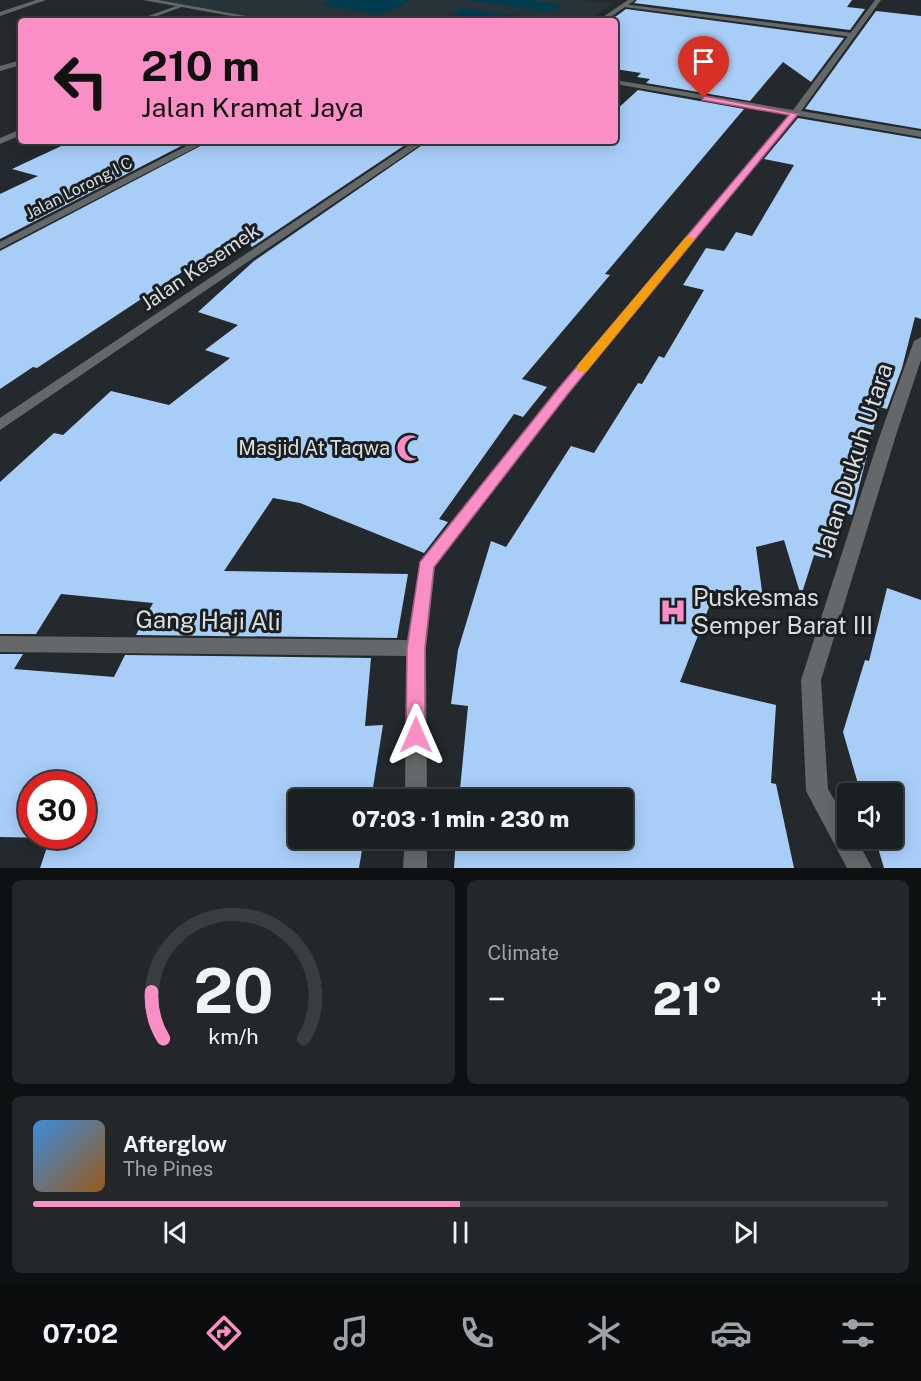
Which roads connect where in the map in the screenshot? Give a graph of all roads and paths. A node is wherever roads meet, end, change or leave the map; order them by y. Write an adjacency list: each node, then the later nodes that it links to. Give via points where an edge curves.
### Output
1 (44, 0): 7 (street)
2 (146, 0): 6 (street)
3 (632, 0): 5 (street)
4 (878, 0): 11 (street)
5 (625, 5): 10 (street); 11 (street)
6 (181, 6): 8 (street); 9 (street)
7 (0, 14)
8 (146, 18)
9 (254, 18)
10 (605, 18)
11 (852, 35): 15 (street)
12 (18, 63): 13 (street)
13 (0, 69)
14 (618, 83): 15 (street)
15 (794, 114): 17 (street); 25 (street, via 438,548 426,566 422,584)
16 (18, 133): 18 (street)
17 (921, 134)
18 (0, 141)
19 (197, 144): 21 (street, Jalan Lorong I C)
20 (417, 144): 23 (street, Jalan Kesemek)
21 (0, 246)
22 (921, 341): 29 (street, Jalan Dukuh Utara, via 811,680 817,791)
23 (0, 424)
24 (0, 644): 25 (street, Gang Haji Ali)
25 (416, 648): 26 (street)
26 (416, 789)
27 (416, 849): 28 (street)
28 (416, 868)
29 (860, 868)

